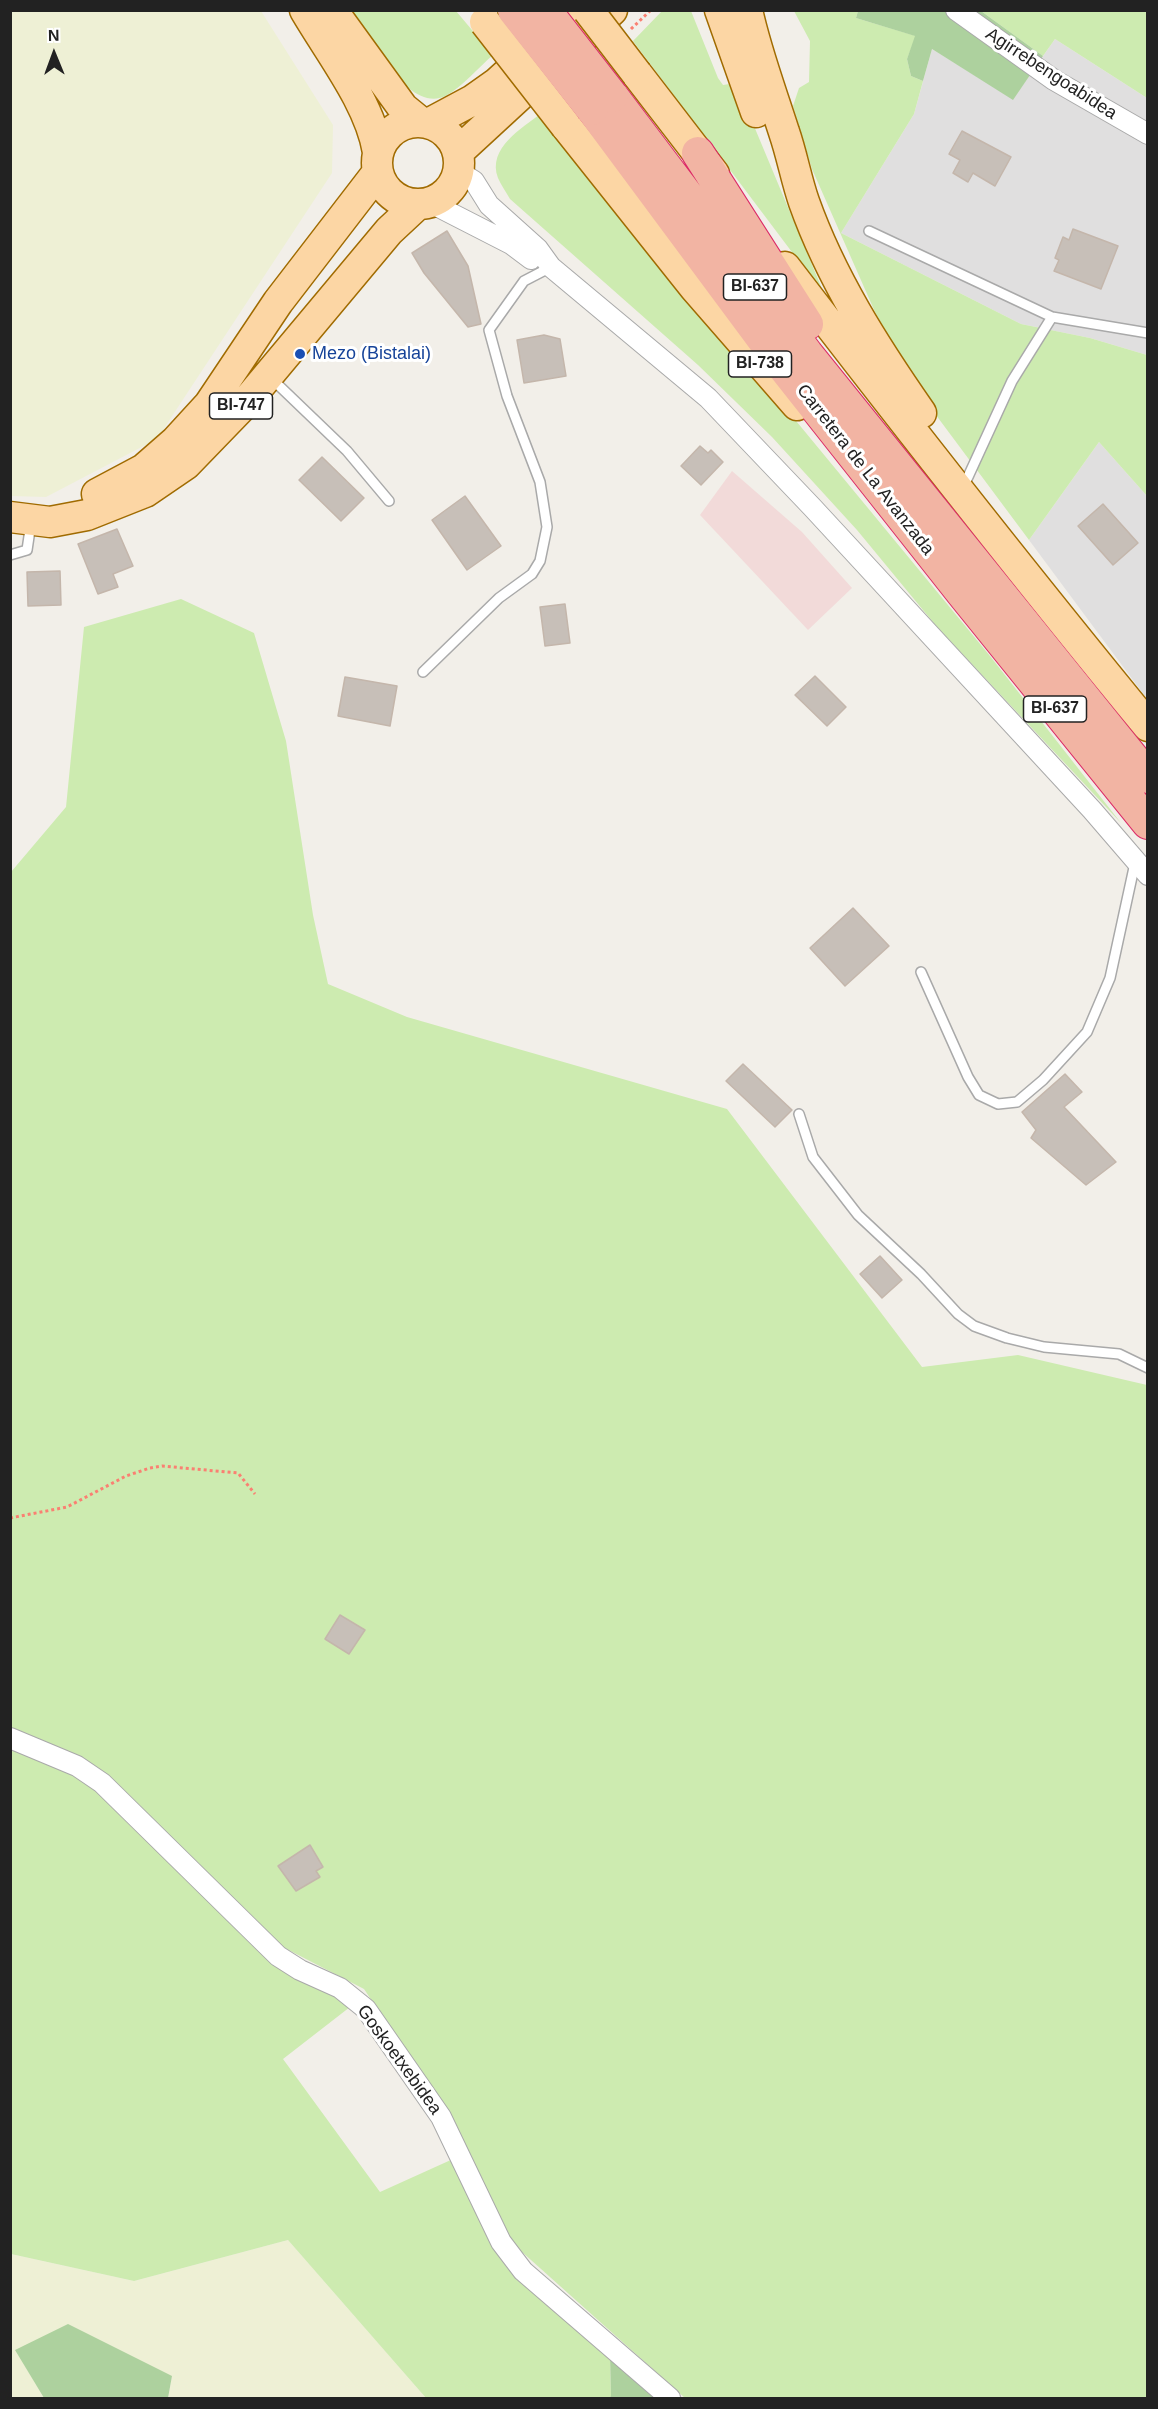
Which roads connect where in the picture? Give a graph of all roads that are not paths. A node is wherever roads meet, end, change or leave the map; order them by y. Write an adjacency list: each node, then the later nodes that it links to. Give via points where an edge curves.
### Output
1 (305, 10): 16 (main road, via 353,89 375,135)
2 (332, 10): 13 (main road, via 404,108)
3 (514, 10): 12 (highway, BI-637, bridge)
4 (545, 10): 12 (highway, BI-637, bridge)
5 (577, 10): 13 (main road, BI-747, via 497,83 473,100)
6 (588, 10): 15 (main road, bridge)
7 (720, 10): 18 (main road, via 767,141)
8 (747, 10): 18 (main road, via 754,46)
9 (956, 10): 14 (street, Agirrebengoabidea, via 1054,80)
10 (478, 14): 30 (main road, BI-738, bridge, via 695,288)
11 (621, 20): 17 (main road, BI-747)
12 (602, 102): 25 (highway, Carretera de La Avanzada / BI-637); 30 (highway, Carretera de La Avanzada / BI-637, via 782,365)
13 (424, 122): 16 (main road, BI-747, via 405,123 393,130 384,139); 17 (main road, via 448,135)
14 (1148, 134)
15 (698, 153): 25 (highway); 31 (main road)
16 (378, 162): 19 (main road, via 382,183 397,198); 28 (main road, BI-747, via 210,405 177,441 144,469 97,494)
17 (458, 162): 19 (main road, BI-747, via 448,191); 21 (street, via 489,206 538,249)
18 (804, 202): 26 (main road, via 829,262 880,355)
19 (424, 203): 21 (street); 24 (main road, BI-747, via 389,231)
20 (869, 231): 22 (lane)
21 (550, 267): 32 (lane, via 524,281 489,330 507,396 540,482 547,527 540,561 532,574 499,598); 36 (street, via 708,398 1092,810)
22 (1052, 317): 23 (lane); 26 (lane, via 1012,381)
23 (1148, 333)
24 (268, 375): 27 (lane, via 347,451); 28 (main road, BI-747, via 186,464 145,492 87,515 50,522)
25 (903, 474): 34 (highway, Carretera de La Avanzada / BI-637)
26 (967, 479): 31 (main road, via 1004,528)
27 (389, 501)
28 (18, 518): 29 (lane, via 27,550)
29 (10, 555)
30 (963, 594): 35 (highway, Carretera de La Avanzada / BI-637)
31 (1042, 598): 33 (main road)
32 (423, 672)
33 (1148, 726)
34 (1148, 777)
35 (1148, 823)
36 (1141, 868): 37 (lane, via 1110,978 1087,1032 1017,1102 998,1104 979,1095)
37 (921, 972)
38 (799, 1114): 39 (lane, via 813,1157 858,1215 974,1326 1044,1347 1119,1354)
39 (1148, 1368)
40 (10, 1738): 41 (street, Goskoetxebidea, via 77,1766 102,1783 278,1956 340,1988 366,2009 441,2117 501,2242 523,2271)
41 (670, 2398)

